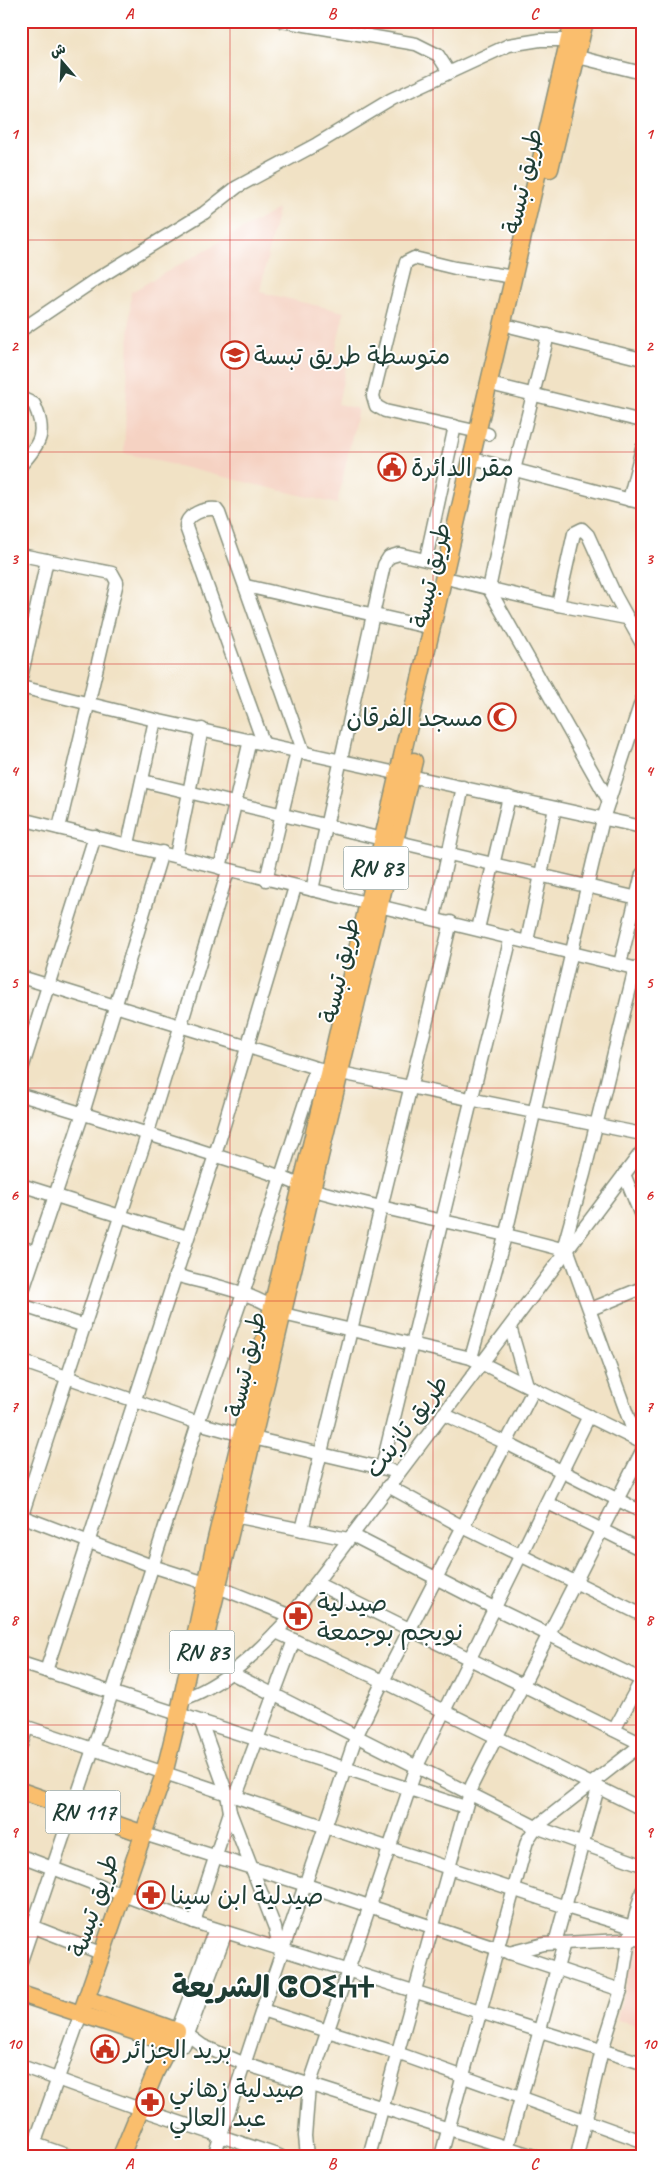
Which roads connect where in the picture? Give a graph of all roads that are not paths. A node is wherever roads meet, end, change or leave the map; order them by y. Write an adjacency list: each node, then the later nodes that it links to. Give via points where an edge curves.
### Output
1 (282, 21): 6 (street, via 416,44 438,55)
2 (573, 21): 4 (main road, طريق تبسة / RN 83)
3 (585, 21): 5 (main road, طريق تبسة / RN 83)
4 (570, 40): 6 (street, via 523,41); 8 (main road, طريق تبسة / RN 83)
5 (578, 57): 7 (street); 8 (main road, طريق تبسة / RN 83)
6 (449, 72): 12 (street, via 392,99 237,187 204,212)
7 (642, 74)
8 (566, 80): 9 (main road, طريق تبسة / RN 83)
9 (549, 148): 10 (main road, طريق تبسة / RN 83); 11 (main road, طريق تبسة / RN 83)
10 (514, 277): 19 (street, via 414,258 403,265 374,403 385,411); 20 (main road, طريق تبسة / RN 83)
11 (513, 327): 13 (street); 15 (main road, طريق تبسة / RN 83)
12 (21, 330)
13 (548, 335): 14 (street); 16 (street)
14 (642, 358)
15 (498, 386): 16 (street); 20 (main road, طريق تبسة / RN 83)
16 (532, 393): 18 (street); 24 (street)
17 (21, 398): 23 (street, via 34,404 42,431 40,440)
18 (642, 421)
19 (455, 426): 20 (street); 27 (street)
20 (482, 433): 22 (main road, طريق تبسة / RN 83); 29 (main road, طريق تبسة / RN 83)
21 (642, 448): 25 (street)
22 (482, 462): 24 (street); 30 (main road, طريق تبسة / RN 83)
23 (21, 465)
24 (514, 470): 25 (street); 32 (street)
25 (636, 501)
26 (21, 555): 28 (street)
27 (426, 559): 29 (street); 34 (street, via 398,554 389,557 384,565)
28 (47, 560): 38 (street); 41 (street, via 116,576)
29 (447, 565): 36 (main road, طريق تبسة / RN 83)
30 (454, 580): 32 (street); 48 (main road, طريق تبسة / RN 83)
31 (246, 586): 34 (street); 45 (street, via 220,513 209,508 190,516 186,527); 46 (street)
32 (490, 589): 33 (street); 53 (street)
33 (558, 605): 35 (street); 35 (street, via 574,533 582,529 588,535)
34 (372, 614): 36 (street); 47 (street)
35 (626, 618): 37 (street)
36 (432, 628): 48 (main road, طريق تبسة / RN 83)
37 (642, 644)
38 (21, 678)
39 (21, 687): 41 (street)
40 (642, 699): 44 (street)
41 (88, 704): 42 (street); 60 (street)
42 (155, 720): 43 (street); 49 (street)
43 (202, 729): 45 (street); 51 (street)
44 (637, 734): 53 (street)
45 (256, 741): 46 (street); 54 (street)
46 (301, 752): 47 (street); 56 (street)
47 (340, 761): 48 (street); 59 (street)
48 (405, 774): 50 (street); 63 (main road, طريق تبسة / RN 83)
49 (143, 781): 51 (street); 64 (street)
50 (463, 787): 52 (street); 66 (street)
51 (189, 792): 54 (street); 67 (street)
52 (509, 797): 55 (street); 68 (street)
53 (609, 801): 58 (street)
54 (235, 804): 56 (street); 69 (street)
55 (555, 808): 58 (street); 71 (street)
56 (283, 815): 59 (street); 72 (street)
57 (21, 819): 60 (street)
58 (603, 820): 61 (street); 74 (street)
59 (327, 825): 63 (street); 75 (street)
60 (59, 828): 62 (street)
61 (642, 828)
62 (95, 836): 64 (street); 87 (street)
63 (388, 840): 66 (street); 77 (main road, طريق تبسة / RN 83)
64 (128, 844): 65 (street)
65 (162, 852): 67 (street); 88 (street)
66 (449, 853): 68 (street); 78 (street)
67 (176, 856): 69 (street)
68 (494, 864): 71 (street); 80 (street)
69 (224, 869): 72 (street); 89 (street)
70 (642, 874): 76 (street)
71 (541, 876): 74 (street); 82 (street)
72 (266, 880): 73 (street)
73 (295, 887): 75 (street); 91 (street)
74 (587, 887): 76 (street); 83 (street)
75 (312, 890): 77 (street)
76 (639, 899): 84 (street)
77 (373, 904): 78 (street); 92 (main road, طريق تبسة / RN 83)
78 (434, 918): 79 (street)
79 (451, 922): 80 (street); 94 (street)
80 (478, 929): 81 (street)
81 (511, 937): 82 (street); 96 (street)
82 (527, 941): 83 (street)
83 (572, 953): 84 (street); 97 (street)
84 (620, 964): 85 (street)
85 (638, 969): 99 (street)
86 (21, 978): 87 (street)
87 (49, 985): 88 (street); 90 (street)
88 (116, 1006): 89 (street); 98 (street)
89 (182, 1025): 91 (street); 100 (street)
90 (26, 1043): 93 (street)
91 (248, 1046): 92 (street); 103 (street)
92 (329, 1070): 94 (street); 105 (street); 107 (main road, طريق تبسة / RN 83)
93 (21, 1072)
94 (409, 1086): 96 (street); 109 (street)
95 (21, 1095): 98 (street)
96 (472, 1099): 97 (street); 112 (street)
97 (533, 1111): 99 (street); 113 (street)
98 (83, 1113): 100 (street); 108 (street)
99 (596, 1125): 101 (street); 116 (street)
100 (148, 1132): 103 (street); 110 (street)
101 (642, 1134)
102 (642, 1151): 104 (street, طريق تازبنت)
103 (215, 1155): 105 (street); 114 (street)
104 (624, 1174): 111 (street); 116 (street, طريق تازبنت)
105 (281, 1176): 107 (street); 120 (street)
106 (21, 1185): 108 (street)
107 (307, 1187): 109 (street); 124 (main road, طريق تبسة / RN 83)
108 (56, 1196): 110 (street); 117 (street)
109 (381, 1207): 112 (street); 127 (street)
110 (121, 1216): 114 (street); 125 (street)
111 (642, 1218)
112 (444, 1220): 113 (street); 128 (street)
113 (506, 1233): 116 (street); 129 (street)
114 (187, 1236): 118 (street)
115 (21, 1247): 117 (street)
116 (566, 1250): 123 (street); 126 (street, طريق تازبنت)
117 (36, 1252): 121 (street)
118 (174, 1275): 120 (street); 133 (street)
119 (642, 1288): 123 (street)
120 (243, 1294): 124 (street); 136 (street)
121 (21, 1296)
122 (21, 1306): 125 (street)
123 (591, 1309): 139 (street)
124 (277, 1310): 127 (street); 137 (main road, طريق تبسة / RN 83)
125 (85, 1326): 131 (street)
126 (510, 1327): 129 (street, طريق تازبنت); 132 (street)
127 (351, 1329): 128 (street); 140 (street)
128 (412, 1344): 129 (street); 141 (street)
129 (477, 1360): 132 (street); 134 (street, طريق تازبنت)
130 (21, 1361): 131 (street)
131 (69, 1376): 133 (street); 149 (street)
132 (531, 1387): 135 (street); 138 (street)
133 (134, 1400): 136 (street); 154 (street)
134 (443, 1414): 138 (street); 142 (street, طريق تازبنت)
135 (590, 1416): 139 (street); 143 (street)
136 (198, 1423): 137 (street); 157 (street)
137 (247, 1437): 140 (street); 148 (main road, طريق تبسة / RN 83); 161 (main road, طريق تبسة / RN 83)
138 (506, 1443): 143 (street); 150 (street)
139 (640, 1444): 145 (street)
140 (319, 1453): 141 (street); 151 (street)
141 (382, 1467): 142 (street)
142 (398, 1472): 144 (street, طريق تازبنت)
143 (563, 1472): 145 (street); 146 (street)
144 (388, 1486): 150 (street); 153 (street, طريق تازبنت)
145 (616, 1499): 147 (street); 152 (street)
146 (548, 1503): 152 (street); 156 (street)
147 (642, 1512)
148 (234, 1516): 151 (street); 161 (main road, طريق تبسة / RN 83)
149 (21, 1517): 154 (street)
150 (463, 1527): 156 (street); 158 (street)
151 (302, 1530): 153 (street)
152 (601, 1530): 155 (street); 159 (street)
153 (350, 1537): 158 (street); 160 (street, طريق تازبنت)
154 (87, 1542): 157 (street); 171 (street)
155 (642, 1550)
156 (521, 1556): 159 (street); 162 (street)
157 (152, 1566): 161 (street); 176 (street)
158 (437, 1577): 162 (street); 165 (street)
159 (573, 1582): 163 (street); 167 (street)
160 (316, 1583): 164 (street, طريق تازبنت); 165 (street)
161 (212, 1585): 164 (street); 178 (main road, طريق تبسة / RN 83)
162 (494, 1608): 167 (street); 169 (street)
163 (642, 1614)
164 (291, 1616): 166 (street, طريق تازبنت)
165 (410, 1629): 169 (street); 174 (street)
166 (276, 1632): 168 (street); 172 (street, طريق تازبنت)
167 (549, 1635): 173 (street); 175 (street)
168 (294, 1640): 174 (street); 177 (street)
169 (468, 1658): 175 (street); 179 (street)
170 (21, 1663): 171 (street)
171 (46, 1671): 176 (street)
172 (231, 1673): 177 (street); 178 (street, طريق تازبنت)
173 (642, 1680): 182 (street)
174 (383, 1681): 179 (street); 184 (street)
175 (523, 1685): 182 (street); 183 (street)
176 (112, 1693): 178 (street); 188 (street)
177 (272, 1694): 184 (street); 185 (street)
178 (181, 1709): 180 (street); 191 (main road, طريق تبسة / RN 83)
179 (444, 1711): 183 (street); 189 (street)
180 (201, 1722): 185 (street); 196 (street)
181 (24, 1726): 187 (street); 188 (street)
182 (614, 1730): 186 (street)
183 (497, 1736): 192 (street); 195 (street)
184 (356, 1737): 189 (street); 190 (street)
185 (256, 1739): 190 (street); 196 (street)
186 (642, 1744): 192 (street)
187 (21, 1745)
188 (94, 1748): 191 (street); 198 (street)
189 (416, 1766): 193 (street); 195 (street)
190 (346, 1767): 193 (street); 201 (street)
191 (164, 1774): 196 (street); 203 (main road, طريق تبسة / RN 83)
192 (594, 1786): 199 (street); 202 (street); 204 (street)
193 (408, 1790): 197 (street); 205 (street)
194 (21, 1791): 198 (main road, RN 117)
195 (468, 1794): 197 (street); 202 (street)
196 (232, 1795): 200 (street); 201 (street)
197 (465, 1807): 211 (street)
198 (73, 1809): 203 (main road, RN 117); 209 (street)
199 (642, 1809)
200 (230, 1812): 207 (street); 210 (street)
201 (327, 1827): 205 (street); 212 (street)
202 (536, 1827): 204 (street); 213 (street, via 527,1841)
203 (144, 1834): 207 (street); 215 (main road, طريق تبسة / RN 83)
204 (582, 1844): 208 (street); 217 (street)
205 (389, 1848): 211 (street); 216 (street)
206 (21, 1856): 209 (street)
207 (215, 1856): 210 (street); 218 (street)
208 (642, 1865)
209 (53, 1867): 215 (street); 219 (street)
210 (253, 1868): 212 (street); 226 (street)
211 (449, 1868): 213 (street); 220 (street)
212 (306, 1885): 216 (street); 226 (street)
213 (514, 1889): 217 (street); 225 (street)
214 (642, 1891): 221 (street)
215 (124, 1893): 218 (street); 228 (main road, طريق تبسة / RN 83)
216 (369, 1906): 220 (street); 231 (street)
217 (566, 1907): 221 (street); 224 (street)
218 (194, 1922): 222 (street)
219 (27, 1924): 228 (street); 229 (street)
220 (432, 1928): 225 (street); 233 (street)
221 (637, 1929): 223 (street)
222 (221, 1930): 226 (street); 240 (street)
223 (635, 1940): 224 (street); 232 (street)
224 (559, 1943): 227 (street); 230 (street)
225 (496, 1948): 227 (street); 237 (street)
226 (281, 1949): 231 (street); 236 (street)
227 (509, 1953): 230 (street)
228 (103, 1954): 235 (main road, طريق تبسة / RN 83)
229 (21, 1961)
230 (556, 1968): 232 (street); 239 (street)
231 (347, 1969): 233 (street); 238 (street)
232 (621, 1990): 241 (street)
233 (416, 1991): 237 (street); 242 (street)
234 (21, 1994): 235 (main road)
235 (84, 2007): 240 (main road); 247 (street)
236 (262, 2010): 238 (street); 244 (street)
237 (481, 2012): 239 (street); 246 (street)
238 (328, 2030): 242 (street); 248 (street)
239 (540, 2031): 241 (street); 249 (street)
240 (180, 2039): 244 (street); 250 (main road)
241 (602, 2050): 243 (street); 252 (street)
242 (397, 2053): 246 (street); 251 (street)
243 (642, 2063)
244 (245, 2064): 248 (street); 254 (street)
245 (21, 2066): 247 (street)
246 (462, 2077): 249 (street); 253 (street)
247 (57, 2078): 250 (street); 257 (street)
248 (309, 2086): 251 (street); 263 (street, via 305,2136)
249 (521, 2098): 252 (street); 258 (street)
250 (140, 2109): 254 (street); 260 (main road)
251 (382, 2109): 253 (street); 264 (street)
252 (587, 2122): 256 (street); 267 (street)
253 (448, 2129): 258 (street); 265 (street)
254 (221, 2135): 261 (street); 262 (street)
255 (21, 2140): 257 (street)
256 (642, 2141)
257 (32, 2150): 259 (street)
258 (506, 2152): 266 (street)
259 (69, 2156)
260 (122, 2156)
261 (214, 2156)
262 (280, 2156)
263 (307, 2156)
264 (369, 2156)
265 (441, 2156)
266 (534, 2156)
267 (578, 2156)

